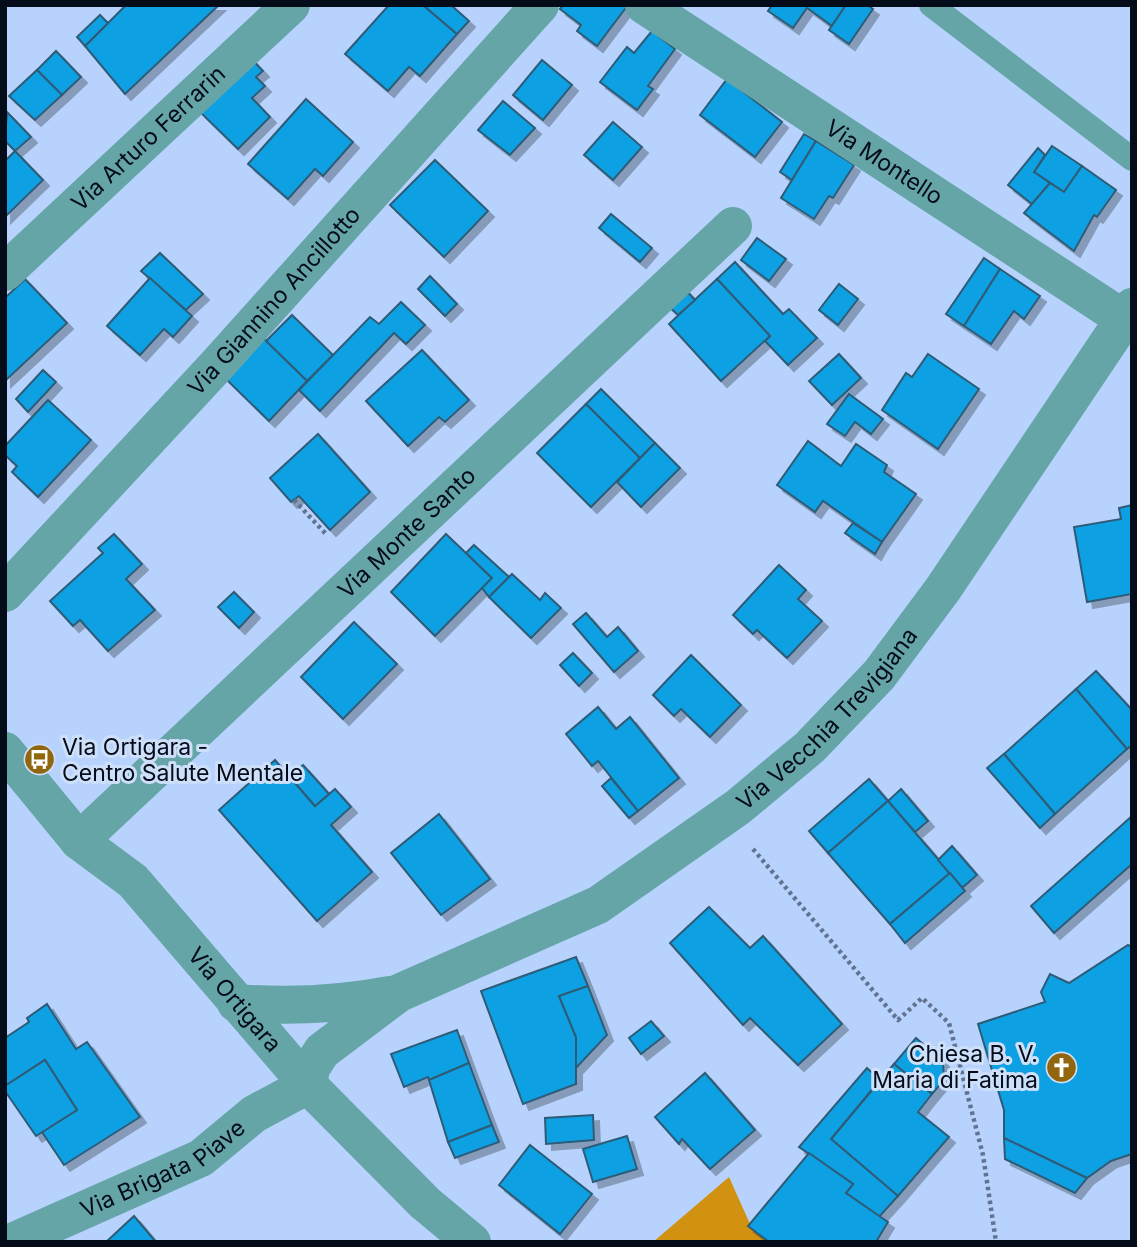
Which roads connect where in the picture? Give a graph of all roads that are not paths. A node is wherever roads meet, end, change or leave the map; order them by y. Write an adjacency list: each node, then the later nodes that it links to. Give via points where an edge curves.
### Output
1 (291, 5): 7 (street, Via Arturo Ferrarin)
2 (540, 5): 9 (street, Via Giannino Ancillotto, via 218,365)
3 (643, 5): 8 (street, Via Montello)
4 (931, 5): 5 (lane)
5 (1132, 159)
6 (733, 226): 11 (street, Via Monte Santo)
7 (5, 272)
8 (1128, 313): 12 (street, Via Vecchia Trevigiana, via 943,589 879,675 810,747 738,807 598,905)
9 (5, 593)
10 (5, 751): 11 (street, Via Ortigara)
11 (79, 841): 13 (street, Via Ortigara, via 132,881)
12 (399, 993): 13 (street, Via Vecchia Trevigiana, via 348,1003); 14 (street, Via Vecchia Trevigiana, via 322,1051 311,1068)
13 (236, 1003): 14 (street, Via Ortigara)
14 (308, 1085): 15 (street, Via Brigata Piave, via 254,1114 201,1158); 16 (street, Via Ortigara, via 425,1203)
15 (12, 1242)
16 (472, 1242)

